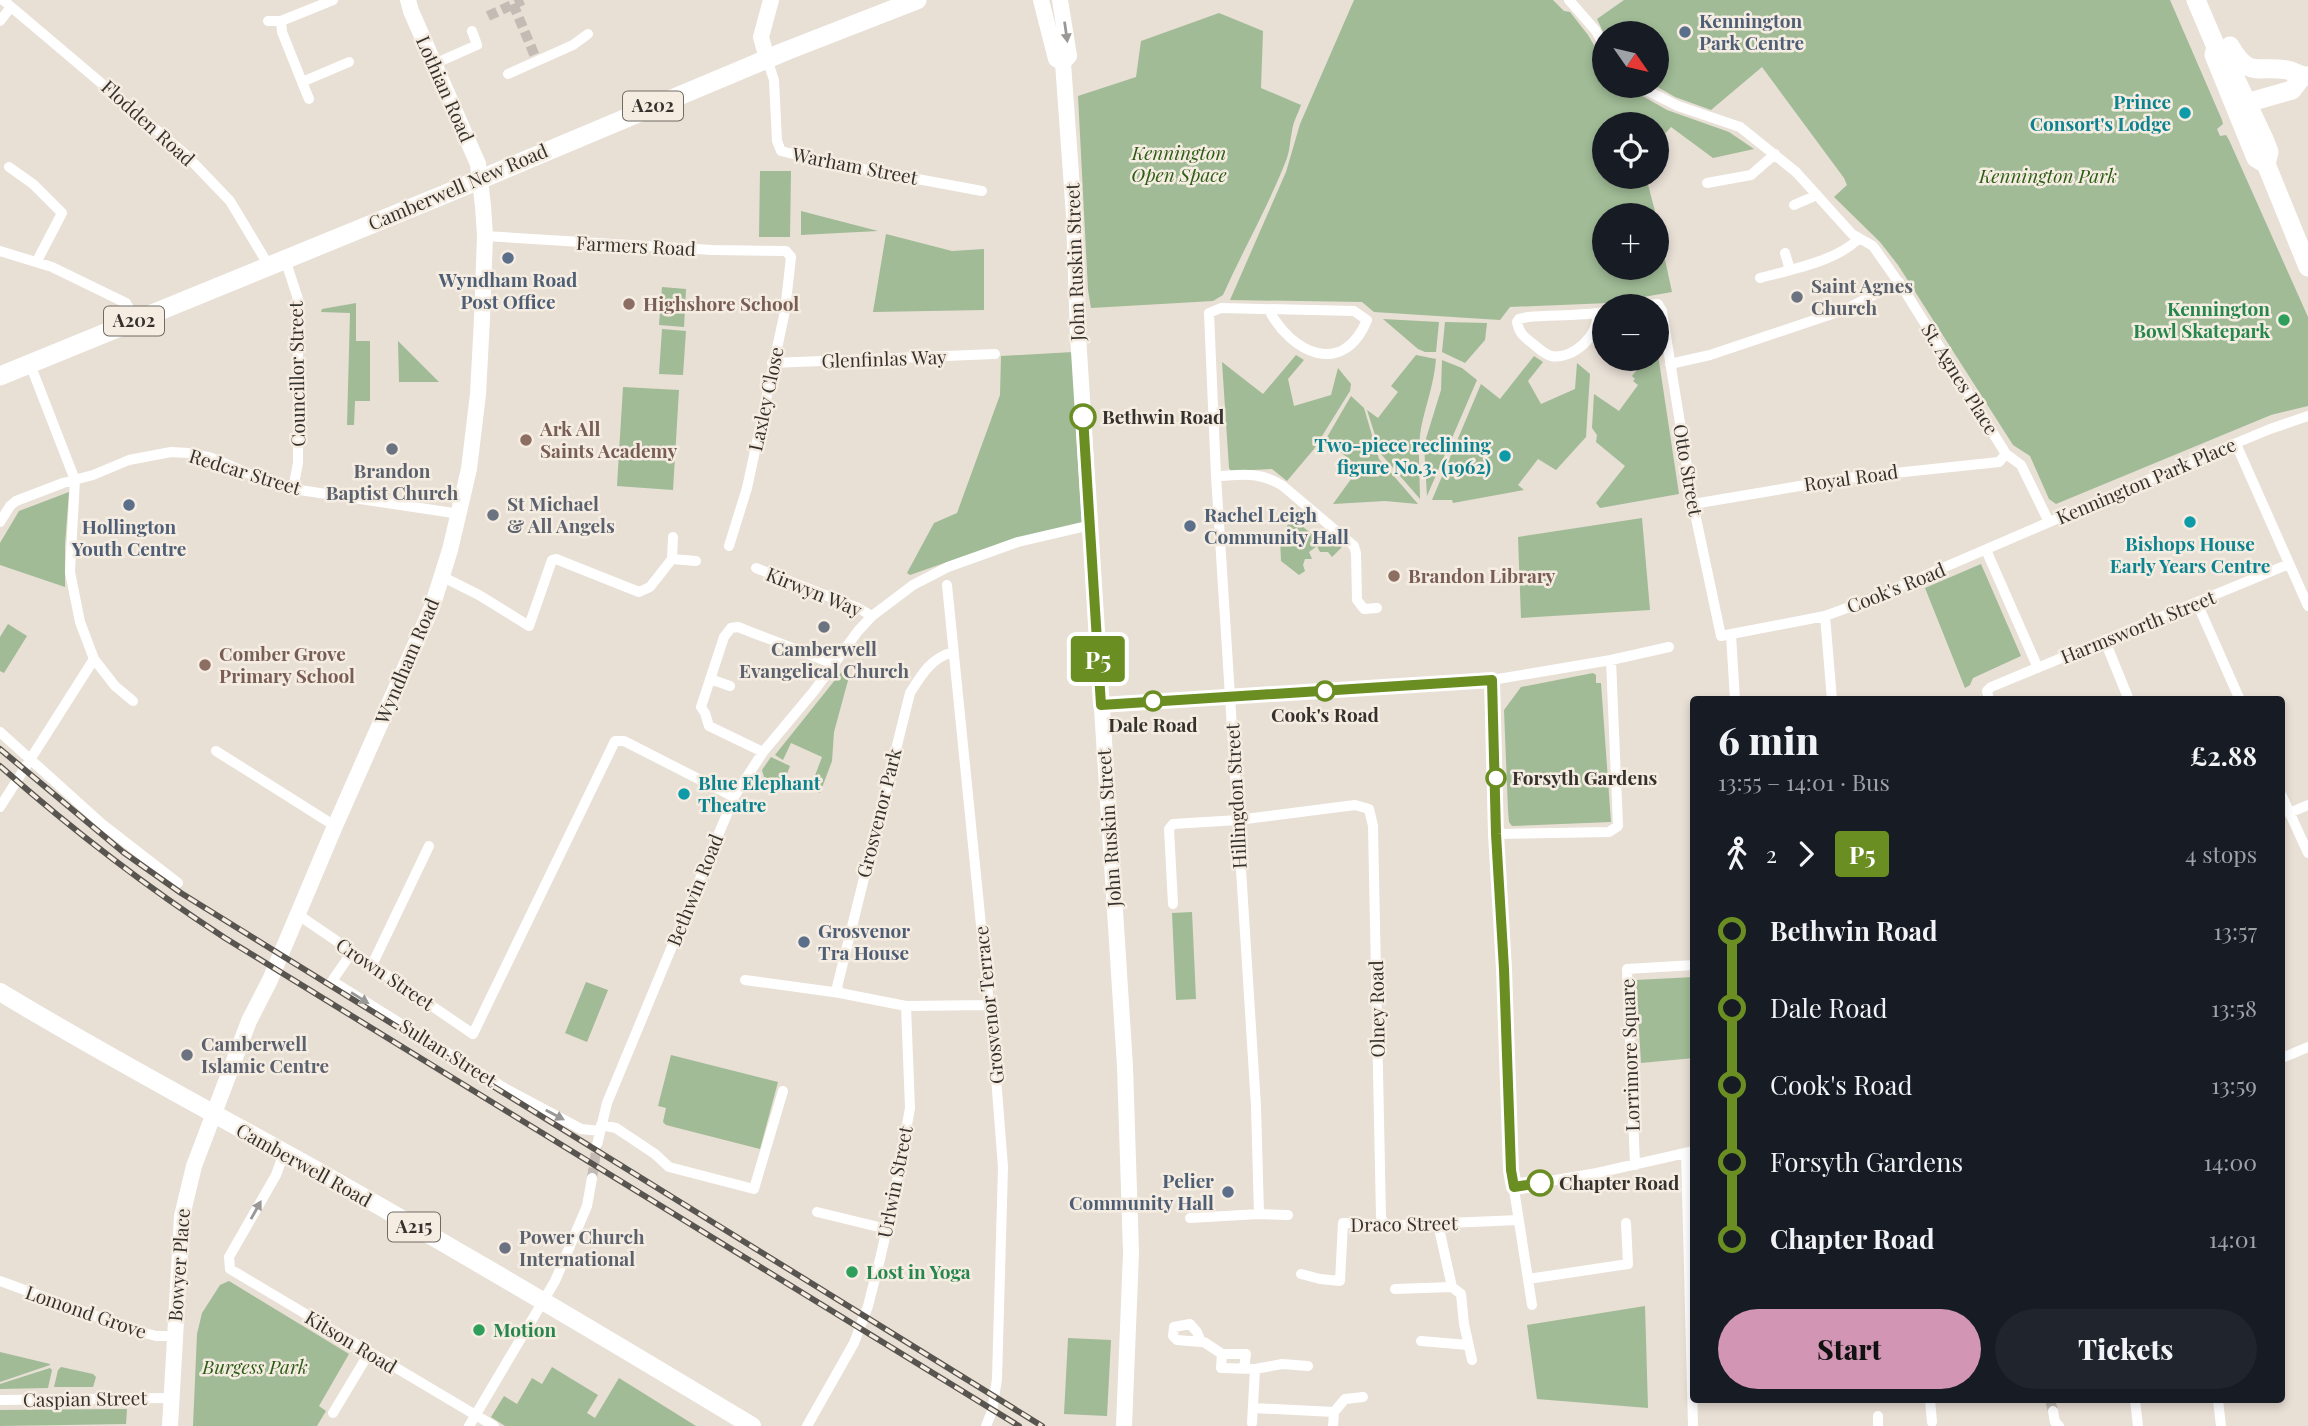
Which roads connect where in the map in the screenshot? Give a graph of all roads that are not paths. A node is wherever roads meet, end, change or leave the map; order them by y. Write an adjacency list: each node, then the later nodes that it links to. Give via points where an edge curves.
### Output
1 (333, 0): 12 (street)
2 (408, 0): 20 (street, Lothian Road)
3 (771, 0): 17 (street, via 761,37)
4 (916, 0): 17 (highway, Camberwell New Road / A202)
5 (1041, 0): 19 (street, John Ruskin Street, via 1056,59)
6 (1060, 0): 19 (street, John Ruskin Street, one-way to 19, via 1069,56)
7 (1569, 0): 14 (street)
8 (2196, 0): 13 (highway)
9 (7, 4): 10 (street); 40 (street, Flodden Road, via 191,160 230,201)
10 (0, 21)
11 (268, 21): 12 (street)
12 (281, 21): 23 (street)
13 (2207, 24): 22 (highway, via 2225,37 2246,66 2289,70); 26 (highway, via 2216,47 2214,55)
14 (1592, 25)
15 (472, 32): 20 (street, via 477,44)
16 (588, 34): 21 (street)
17 (767, 59): 29 (highway, Camberwell New Road / A202); 31 (street, Warham Street, via 774,80 781,151)
18 (349, 62): 23 (street)
19 (1063, 63): 64 (street, John Ruskin Street)
20 (434, 64): 29 (street, Lothian Road, via 478,164)
21 (508, 74)
22 (2305, 77): 26 (highway, via 2292,90)
23 (302, 82): 25 (street)
24 (1662, 98): 27 (street, St. Agnes Place, via 1740,127)
25 (309, 99)
26 (2241, 104): 41 (highway, via 2256,158 2266,164)
27 (1775, 154): 30 (street, via 1751,175); 32 (street, St. Agnes Place)
28 (9, 167): 39 (street, via 62,213)
29 (480, 179): 34 (street, Wyndham Road); 40 (highway, Camberwell New Road / A202)
30 (1707, 183)
31 (982, 191)
32 (1817, 195): 33 (street); 35 (street, St. Agnes Place)
33 (1794, 205)
34 (485, 236): 37 (street, Farmers Road); 61 (street, Wyndham Road, via 478,394)
35 (1859, 238): 42 (street, via 1848,248); 44 (street, St. Agnes Place, via 1874,246)
36 (0, 251): 39 (street)
37 (786, 251): 50 (street, Laxley Close, via 791,257 790,271)
38 (1785, 253): 42 (street)
39 (37, 261): 47 (street, via 125,303)
40 (277, 263): 47 (highway, Camberwell New Road / A202); 59 (street, Councillor Street, via 298,299 298,452)
41 (2308, 267)
42 (1790, 270): 43 (street)
43 (1760, 278)
44 (1899, 282): 52 (street, via 1844,310); 56 (street, St. Agnes Place)
45 (1269, 310): 45 (street, Hillingdon Street, via 1278,327 1320,354 1344,351 1367,320 1354,311); 57 (street, Hillingdon Street, via 1221,308 1209,313)
46 (1601, 312): 46 (street, via 1528,317 1517,322 1522,335 1552,356 1583,346)
47 (136, 320): 51 (highway, Camberwell New Road / A202)
48 (995, 354): 50 (street, Glenfinlas Way)
49 (1669, 358): 52 (street, Otto Street)
50 (772, 363): 66 (street, Laxley Close, via 747,488)
51 (30, 364): 53 (highway, Camberwell New Road / A202); 58 (street)
52 (1670, 365): 60 (street, Otto Street)
53 (0, 376)
54 (2308, 416): 55 (street, Kennington Park Place)
55 (2236, 444): 63 (street, Kennington Park Place); 70 (street)
56 (2006, 454): 60 (street, Royal Road, via 1998,462 1847,478); 63 (street, St. Agnes Place, via 2021,465)
57 (1216, 476): 76 (street, via 1256,474 1283,486 1354,546 1357,600 1364,609); 91 (street, Hillingdon Street)
58 (75, 480): 59 (street, Redcar Street, via 141,456 180,452 212,458); 62 (street, Redcar Street, via 16,501); 83 (street, via 70,572 80,622)
59 (293, 489): 61 (street, Redcar Street)
60 (1693, 504): 79 (street, Otto Street)
61 (460, 514): 72 (street, Wyndham Road)
62 (0, 522)
63 (2049, 522): 67 (street, Kennington Park Place)
64 (1091, 525): 78 (street, Bethwin Road, via 1018,542 948,567 913,585); 97 (street, John Ruskin Street)
65 (673, 537): 68 (street)
66 (729, 546)
67 (1986, 550): 77 (street, Cook's Road); 86 (street)
68 (672, 559): 69 (street); 72 (street, via 650,587 639,592 552,560 529,626)
69 (696, 561)
70 (2290, 564): 74 (street, Harmsworth Street); 75 (street)
71 (756, 568): 78 (street, Kirwyn Way)
72 (443, 577): 108 (street, Wyndham Road)
73 (947, 585): 82 (street, Grosvenor Terrace)
74 (2197, 603): 80 (street, Harmsworth Street); 95 (street)
75 (2308, 606)
76 (1377, 608)
77 (1825, 615): 79 (street, Cook's Road); 93 (street)
78 (872, 617): 85 (street, Bethwin Road)
79 (1726, 635): 92 (street, Otto Street)
80 (2105, 641): 86 (street, Harmsworth Street); 94 (street)
81 (1669, 647): 84 (street)
82 (953, 652): 120 (street, Grosvenor Park, via 931,662 910,693 846,946 837,987); 121 (street, Grosvenor Terrace)
83 (94, 659): 96 (street); 101 (street)
84 (1611, 660): 88 (street); 109 (street, via 1618,826 1609,832)
85 (834, 664): 87 (street, via 735,627 724,637); 100 (street, Bethwin Road)
86 (2038, 668): 90 (street, Harmsworth Street, via 1991,687)
87 (710, 679): 89 (street); 100 (street, via 701,707 709,726)
88 (1492, 680): 91 (street); 109 (street)
89 (730, 686)
90 (1988, 695)
91 (1230, 696): 97 (street); 107 (street, Hillingdon Street)
92 (1734, 696)
93 (1832, 696)
94 (2127, 696)
95 (2237, 696)
96 (133, 701)
97 (1101, 705): 179 (street, John Ruskin Street, via 1126,1083 1130,1253)
98 (0, 732): 101 (street)
99 (216, 751): 108 (street)
100 (763, 752): 102 (street, Bethwin Road)
101 (29, 759): 105 (street); 112 (street)
102 (734, 797): 123 (street, Sultan Street, via 624,741 615,741); 128 (street, Bethwin Road)
103 (2285, 803): 106 (street)
104 (2308, 804): 106 (street)
105 (0, 807)
106 (2289, 813): 111 (street)
107 (1238, 820): 113 (street, via 1173,824 1168,829); 136 (street, Hillingdon Street); 142 (street, Olney Road, via 1355,805 1369,809)
108 (335, 826): 114 (street, Wyndham Road)
109 (1496, 834): 134 (street)
110 (429, 846): 116 (street)
111 (2308, 853)
112 (178, 883)
113 (1174, 904)
114 (297, 914): 115 (street, Crown Street); 127 (street, Wyndham Road, via 249,1021)
115 (352, 952): 116 (street, Crown Street); 128 (street, Sultan Street, one-way to 128, via 332,981 506,1089 581,1129)
116 (372, 965): 123 (street, Crown Street)
117 (1690, 965): 132 (street, Lorrimore Square, via 1627,970)
118 (745, 980): 120 (street)
119 (0, 992): 127 (main road, Camberwell Road / A215)
120 (840, 993): 122 (street)
121 (989, 1005): 122 (street); 178 (street, Grosvenor Terrace, via 1003,1167 997,1379)
122 (906, 1006): 143 (street, Urlwin Street, via 910,1108)
123 (473, 1034)
124 (2308, 1048): 125 (street)
125 (2285, 1057)
126 (783, 1091): 128 (street, via 754,1189 669,1167 616,1128)
127 (214, 1115): 131 (main road, Camberwell Road / A215); 151 (street, Bowyer Place, via 184,1200)
128 (600, 1128): 129 (street, Bethwin Road)
129 (597, 1145)
130 (1690, 1152): 132 (street)
131 (284, 1153): 149 (main road, Camberwell Road / A215); 155 (street, Kitson Road, one-way to 131, via 232,1272 229,1266 229,1257)
132 (1635, 1166): 134 (street)
133 (592, 1178): 149 (street, via 575,1238)
134 (1514, 1187): 139 (street)
135 (817, 1212): 143 (street)
136 (1259, 1214): 137 (street); 138 (street)
137 (1288, 1215)
138 (1190, 1218)
139 (1519, 1220): 141 (street, Draco Street); 145 (street)
140 (1626, 1223): 145 (street, via 1628,1264)
141 (1438, 1224): 142 (street, Draco Street); 147 (street)
142 (1384, 1225): 144 (street, Draco Street, via 1343,1223 1340,1281)
143 (887, 1230): 177 (street, Urlwin Street, via 862,1325)
144 (1301, 1274)
145 (1528, 1279): 150 (street)
146 (0, 1281): 151 (street, Lomond Grove, via 134,1330)
147 (1452, 1287): 148 (street); 154 (street, via 1461,1294)
148 (1395, 1289)
149 (543, 1301): 170 (street); 176 (main road, Camberwell Road / A215)
150 (1532, 1305)
151 (174, 1336): 160 (street, Bowyer Place)
152 (1421, 1341): 154 (street)
153 (1201, 1342): 158 (street, via 1222,1354 1221,1368)
154 (1468, 1345): 156 (street)
155 (369, 1353): 169 (street); 170 (street, Kitson Road)
156 (1472, 1360)
157 (1308, 1366): 158 (street)
158 (1249, 1368): 166 (street)
159 (1363, 1397): 168 (street, via 1345,1399)
160 (170, 1398): 161 (street, Caspian Street); 173 (street, Bowyer Place)
161 (0, 1400)
162 (1693, 1403): 181 (street)
163 (1930, 1403): 171 (street)
164 (2135, 1403): 183 (street)
165 (2218, 1403): 184 (street)
166 (1253, 1408): 168 (street); 172 (street)
167 (2053, 1411): 182 (street)
168 (1334, 1412): 180 (street)
169 (333, 1413)
170 (475, 1415): 174 (street); 175 (street, Kitson Road)
171 (1932, 1422)
172 (1252, 1423)
173 (170, 1426)
174 (469, 1426)
175 (494, 1426)
176 (752, 1426)
177 (807, 1426)
178 (986, 1426)
179 (1124, 1426)
180 (1334, 1426)
181 (1693, 1426)
182 (2059, 1426)
183 (2138, 1426)
184 (2221, 1426)

